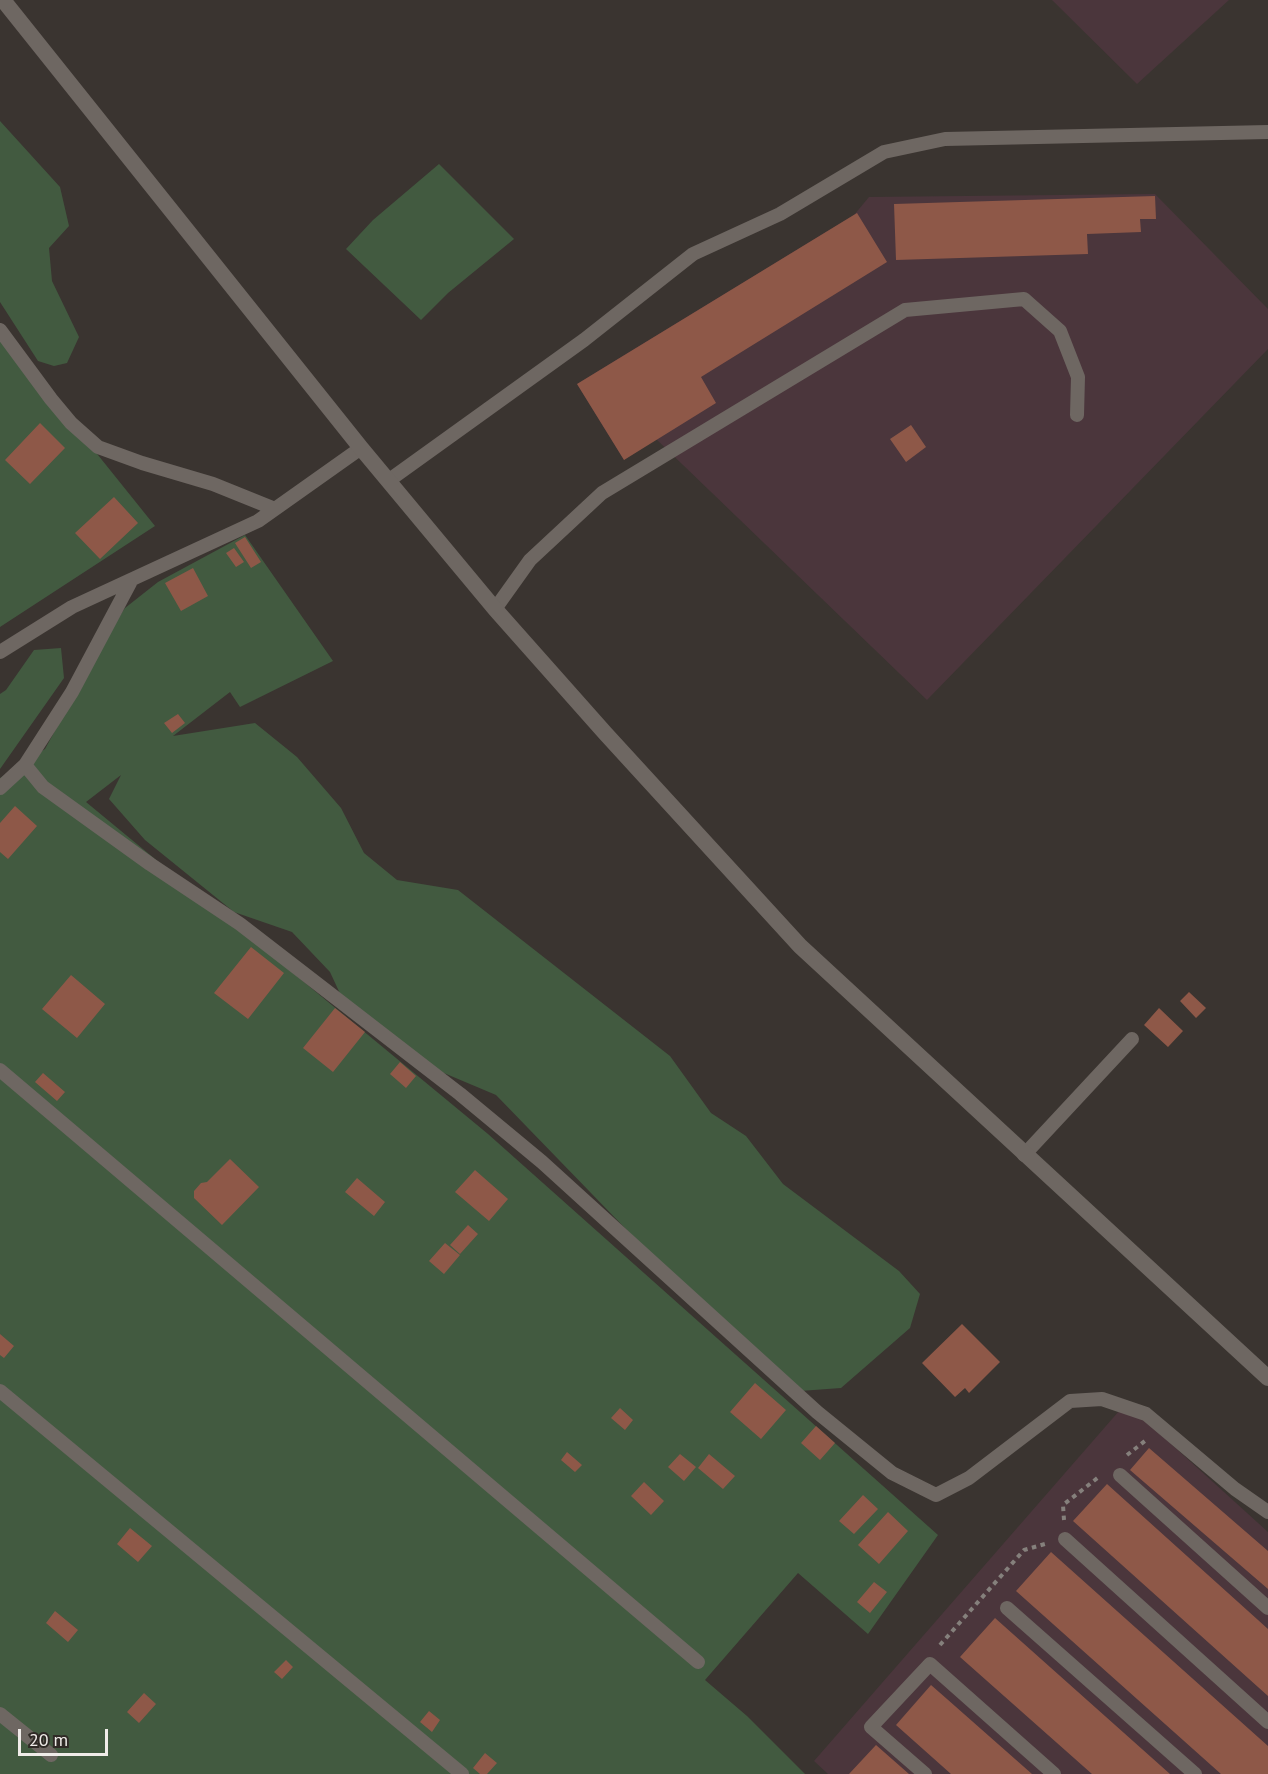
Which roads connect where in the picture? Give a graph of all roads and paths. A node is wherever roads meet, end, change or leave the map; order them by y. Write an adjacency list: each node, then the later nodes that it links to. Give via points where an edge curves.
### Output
1 (3, 0): 5 (street)
2 (1268, 132): 6 (lane, via 945,139 884,152 780,214 693,254 584,340)
3 (0, 330): 7 (lane, via 71,423 99,447)
4 (1077, 415): 9 (lane, via 1078,377 1060,331 1024,299 905,310 602,493 530,560)
5 (361, 448): 6 (street); 7 (lane)
6 (388, 481): 9 (street)
7 (275, 509): 8 (lane, via 258,522)
8 (130, 583): 10 (lane, via 72,608); 11 (lane, via 72,692)
9 (495, 609): 15 (street, via 800,946)
10 (0, 652)
11 (25, 765): 12 (lane); 19 (lane, via 44,787 240,924 460,1094 542,1162 817,1412 892,1473 936,1495 969,1478 1070,1401 1102,1399 1146,1414)
12 (0, 788)
13 (1132, 1039): 15 (lane)
14 (0, 1070): 23 (lane)
15 (1024, 1155): 16 (street)
16 (1268, 1378)
17 (0, 1391): 27 (lane)
18 (1120, 1475): 22 (lane)
19 (1268, 1512)
20 (1065, 1539): 25 (lane)
21 (1007, 1608): 30 (lane)
22 (1268, 1608)
23 (698, 1662)
24 (0, 1714): 26 (lane)
25 (1268, 1722)
26 (51, 1755)
27 (462, 1774)
28 (925, 1774): 29 (lane, via 871,1727 930,1664)
29 (1054, 1774)
30 (1195, 1774)

